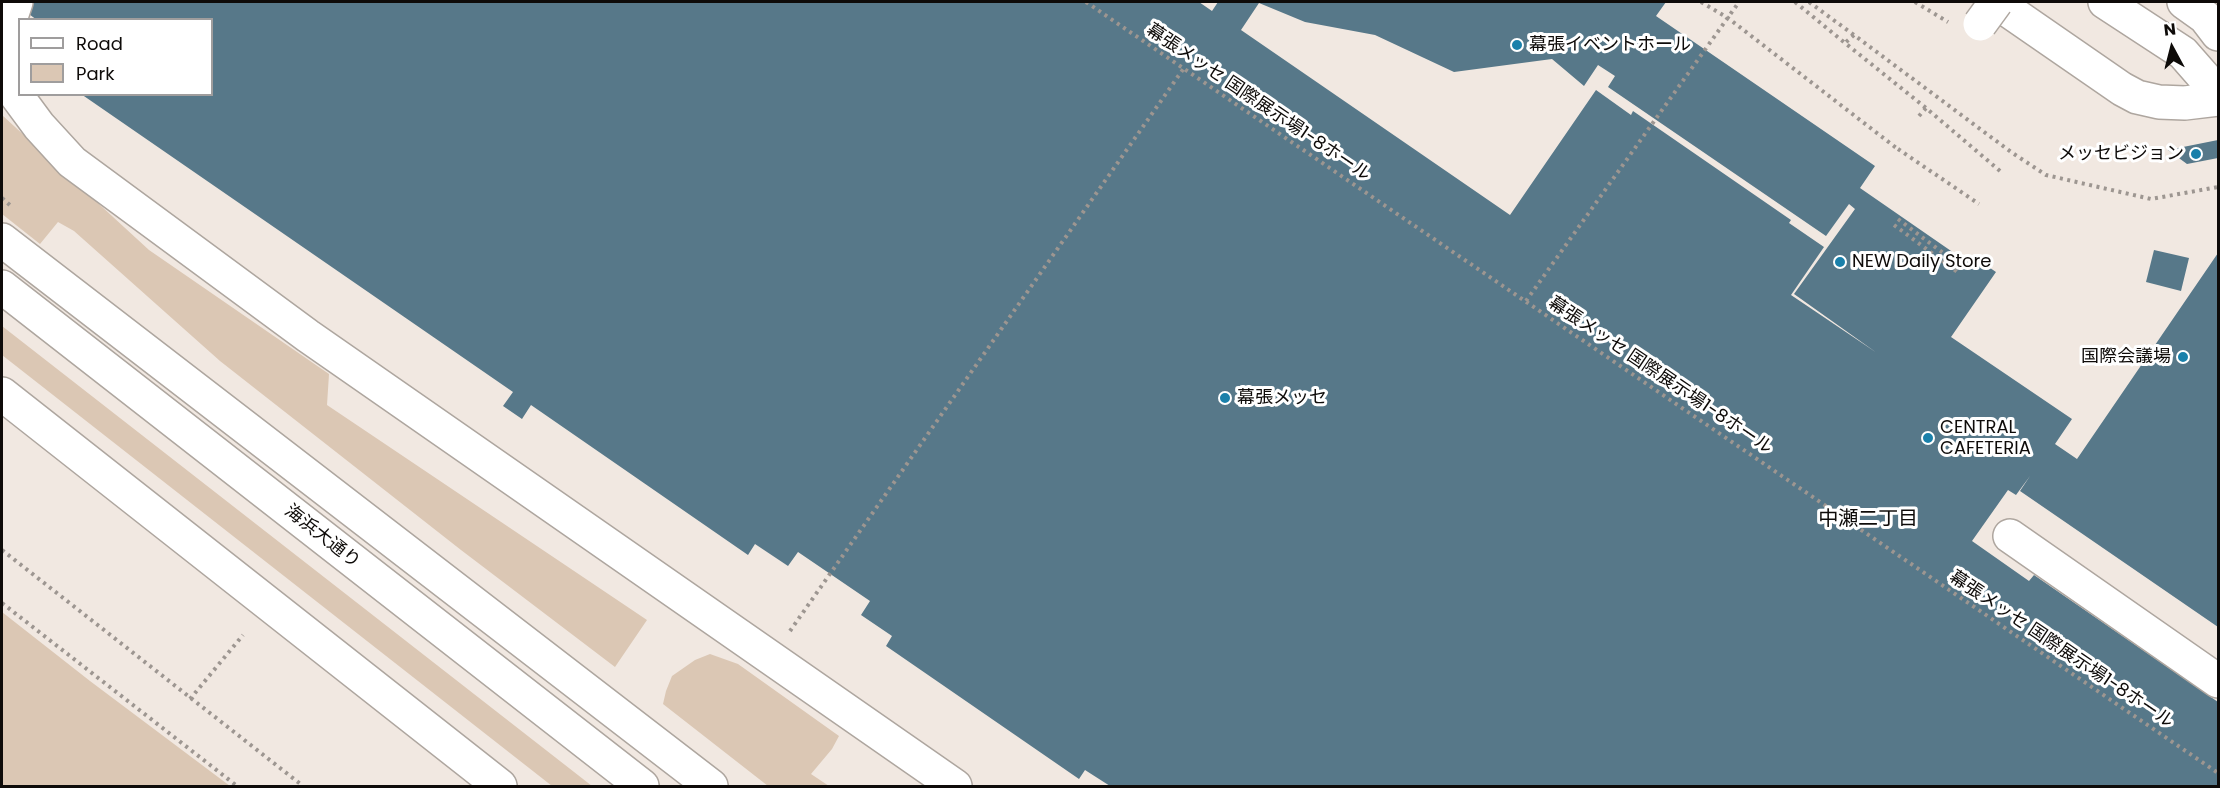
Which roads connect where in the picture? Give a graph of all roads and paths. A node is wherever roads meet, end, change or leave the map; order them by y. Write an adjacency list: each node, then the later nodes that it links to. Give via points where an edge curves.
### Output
1 (16, 2): 34 (street, via 2,58 11,88 72,162 308,336)
2 (1086, 2): 14 (path, 幕張メッセ 国際展示場1-8ホール)
3 (1701, 2): 10 (path)
4 (1740, 2): 10 (path)
5 (1795, 2): 13 (path)
6 (1809, 2): 12 (path)
7 (2105, 2): 15 (street, via 2183,53)
8 (2184, 2): 11 (street, via 2205,17)
9 (1991, 9): 16 (street, via 2137,97 2185,103)
10 (1728, 18): 21 (path, via 1898,149); 28 (path)
11 (2218, 34)
12 (1854, 35): 13 (path); 20 (path, via 2046,175 2151,199)
13 (1845, 43): 17 (path)
14 (1184, 69): 28 (path, 幕張メッセ 国際展示場1-8ホール); 34 (path)
15 (2218, 93)
16 (2218, 99)
17 (1926, 108): 18 (path); 19 (path)
18 (1919, 116)
19 (2000, 171)
20 (2218, 187)
21 (1979, 204)
22 (1898, 219): 25 (path)
23 (1894, 225): 26 (path)
24 (2, 240): 42 (street)
25 (1963, 268)
26 (1960, 274)
27 (2, 286): 41 (street, 海浜大通り)
28 (1526, 302): 37 (path, 幕張メッセ 国際展示場1-8ホール)
29 (5, 404): 40 (street)
30 (2010, 536): 35 (street)
31 (2, 550): 36 (path)
32 (2, 603): 38 (path)
33 (243, 635): 36 (path)
34 (771, 658): 43 (street)
35 (2218, 681)
36 (190, 699): 39 (path)
37 (2218, 773)
38 (237, 786)
39 (303, 786)
40 (500, 786)
41 (642, 786)
42 (711, 786)
43 (955, 786)

